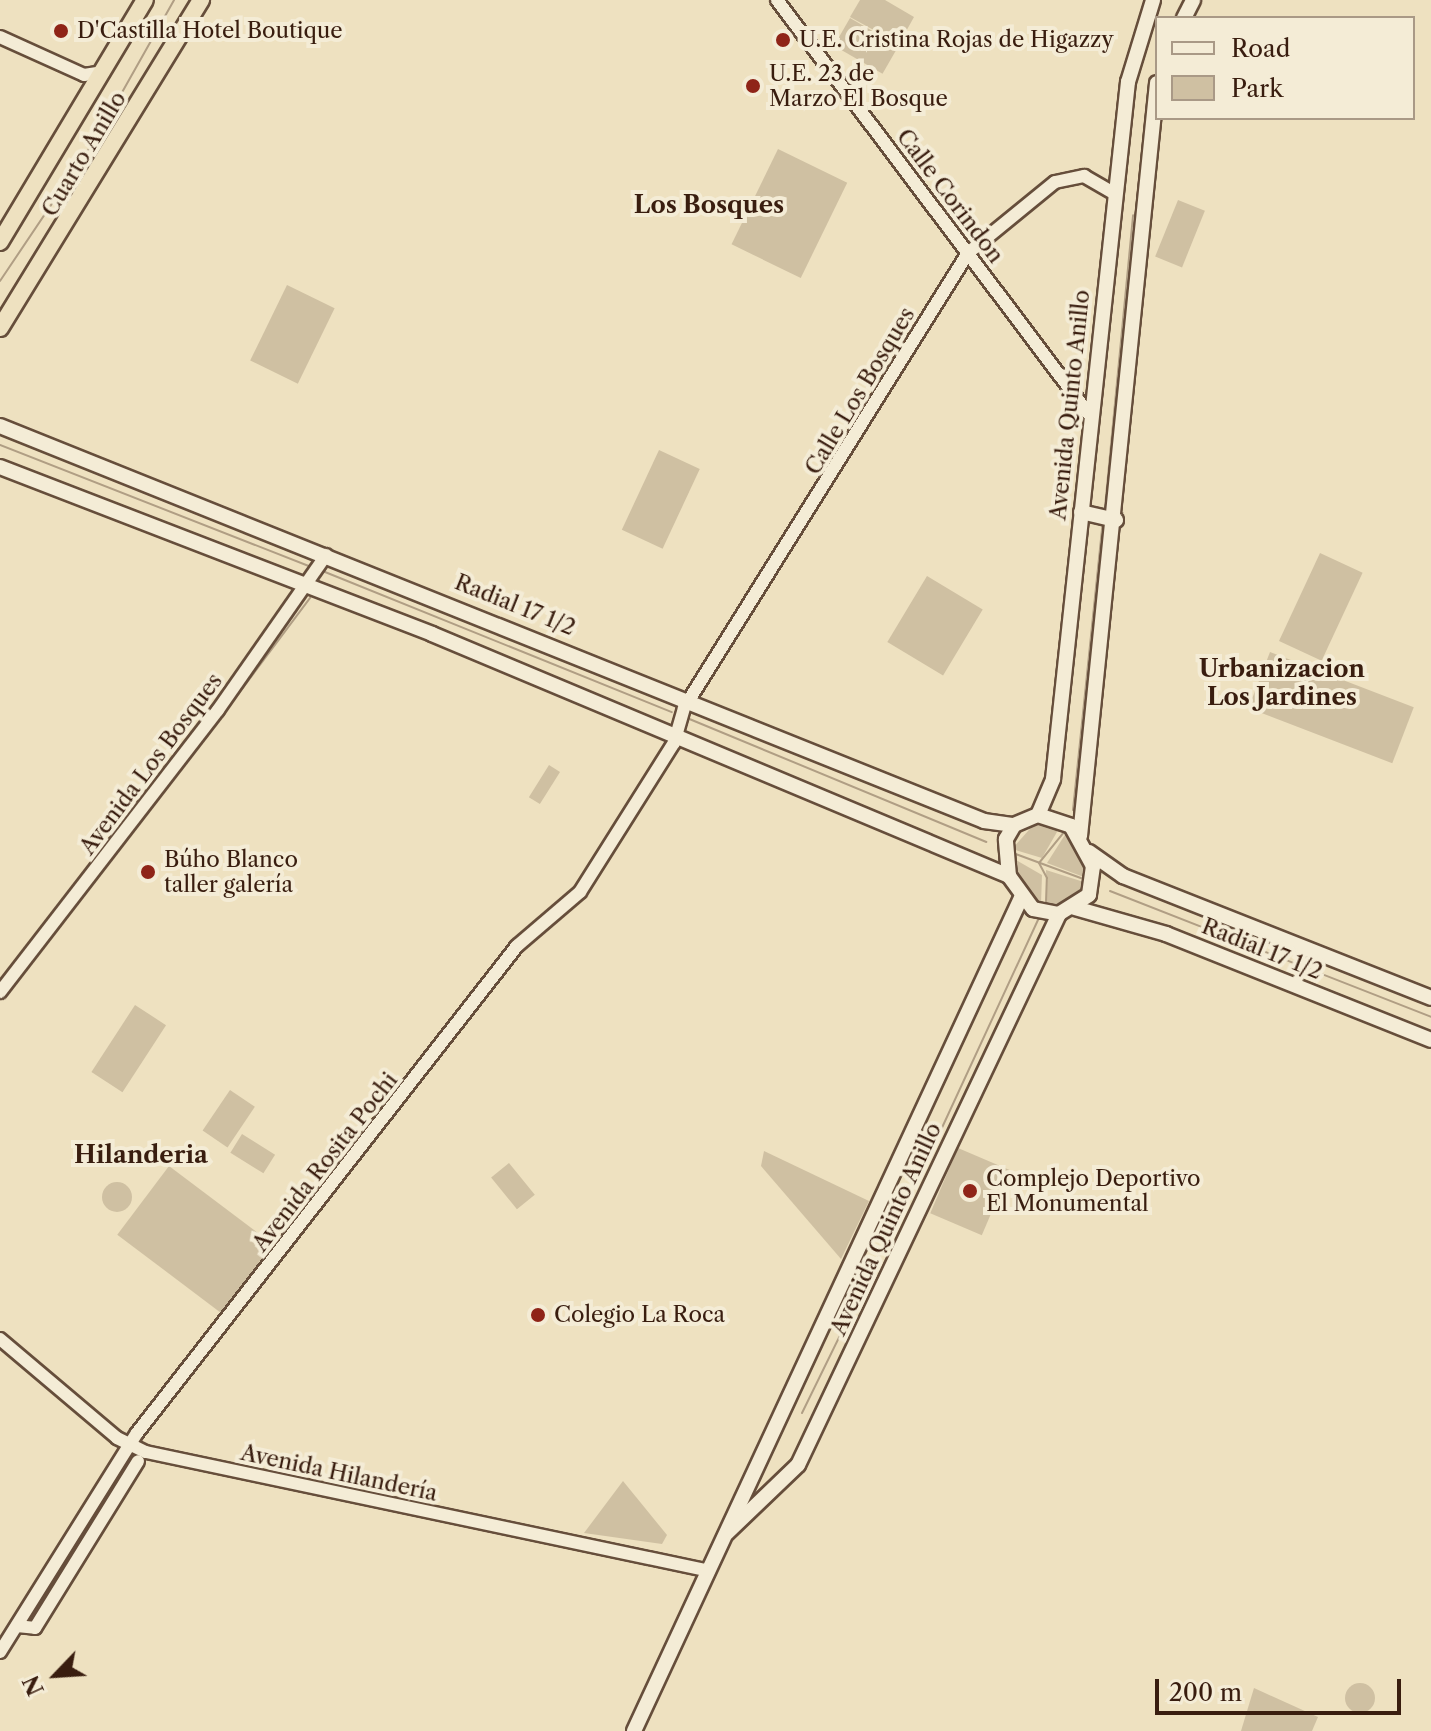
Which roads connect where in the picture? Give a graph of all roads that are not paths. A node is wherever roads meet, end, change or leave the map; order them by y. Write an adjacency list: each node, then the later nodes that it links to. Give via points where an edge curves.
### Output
1 (145, 0): 6 (highway)
2 (201, 0): 13 (highway, Cuarto Anillo)
3 (777, 0): 12 (street, Calle Corindon)
4 (1153, 0): 10 (main road, Avenida Quinto Anillo, via 1133,60)
5 (0, 37): 7 (street)
6 (106, 70): 7 (street); 8 (highway)
7 (84, 75): 8 (street)
8 (93, 92): 11 (highway)
9 (1155, 104): 18 (main road)
10 (1114, 193): 12 (street, Calle Los Bosques, via 1084,176 1055,182); 14 (main road, Avenida Quinto Anillo)
11 (0, 242)
12 (968, 253): 14 (street, Calle Corindon); 21 (street, Calle Los Bosques)
13 (0, 328)
14 (1091, 417): 17 (main road, Avenida Quinto Anillo)
15 (0, 426): 19 (main road, Radial 17 1/2)
16 (0, 467): 20 (main road)
17 (1081, 512): 18 (main road); 23 (main road, Avenida Quinto Anillo, via 1053,779)
18 (1116, 520): 25 (main road)
19 (326, 555): 20 (street, Avenida Los Bosques); 21 (main road, Radial 17 1/2)
20 (309, 587): 22 (main road); 31 (street, Avenida Los Bosques)
21 (691, 700): 22 (street, Calle Los Bosques); 24 (main road, Radial 17 1/2, via 984,821)
22 (675, 733): 27 (main road); 35 (street, Avenida Rosita Pochi, via 580,892 517,946)
23 (1038, 815): 24 (main road); 25 (main road, via 1060,818)
24 (1014, 825): 27 (main road, via 1006,839)
25 (1080, 836): 26 (main road)
26 (1089, 852): 29 (main road, via 1094,879); 32 (main road, Radial 17 1/2, via 1123,876)
27 (1009, 876): 28 (main road)
28 (1021, 898): 30 (main road, via 1045,914); 36 (main road, Avenida Quinto Anillo)
29 (1075, 908): 30 (main road); 33 (main road, Radial 17 1/2, via 1166,934)
30 (1059, 914): 38 (main road, Avenida Quinto Anillo)
31 (0, 992)
32 (1431, 998)
33 (1431, 1040)
34 (0, 1339): 35 (street, Avenida Hilandería)
35 (132, 1446): 40 (street, Avenida Hilandería); 41 (street, Avenida Rosita Pochi)
36 (761, 1457): 38 (main road, via 768,1474); 39 (main road, Avenida Quinto Anillo)
37 (138, 1461): 41 (street, Avenida Rosita Pochi, via 35,1628)
38 (786, 1480): 39 (main road, Avenida Quinto Anillo)
39 (720, 1539): 40 (main road, Avenida Quinto Anillo)
40 (705, 1570): 43 (main road, Avenida Quinto Anillo)
41 (17, 1626): 42 (street, Avenida Rosita Pochi)
42 (0, 1652)
43 (634, 1731)

